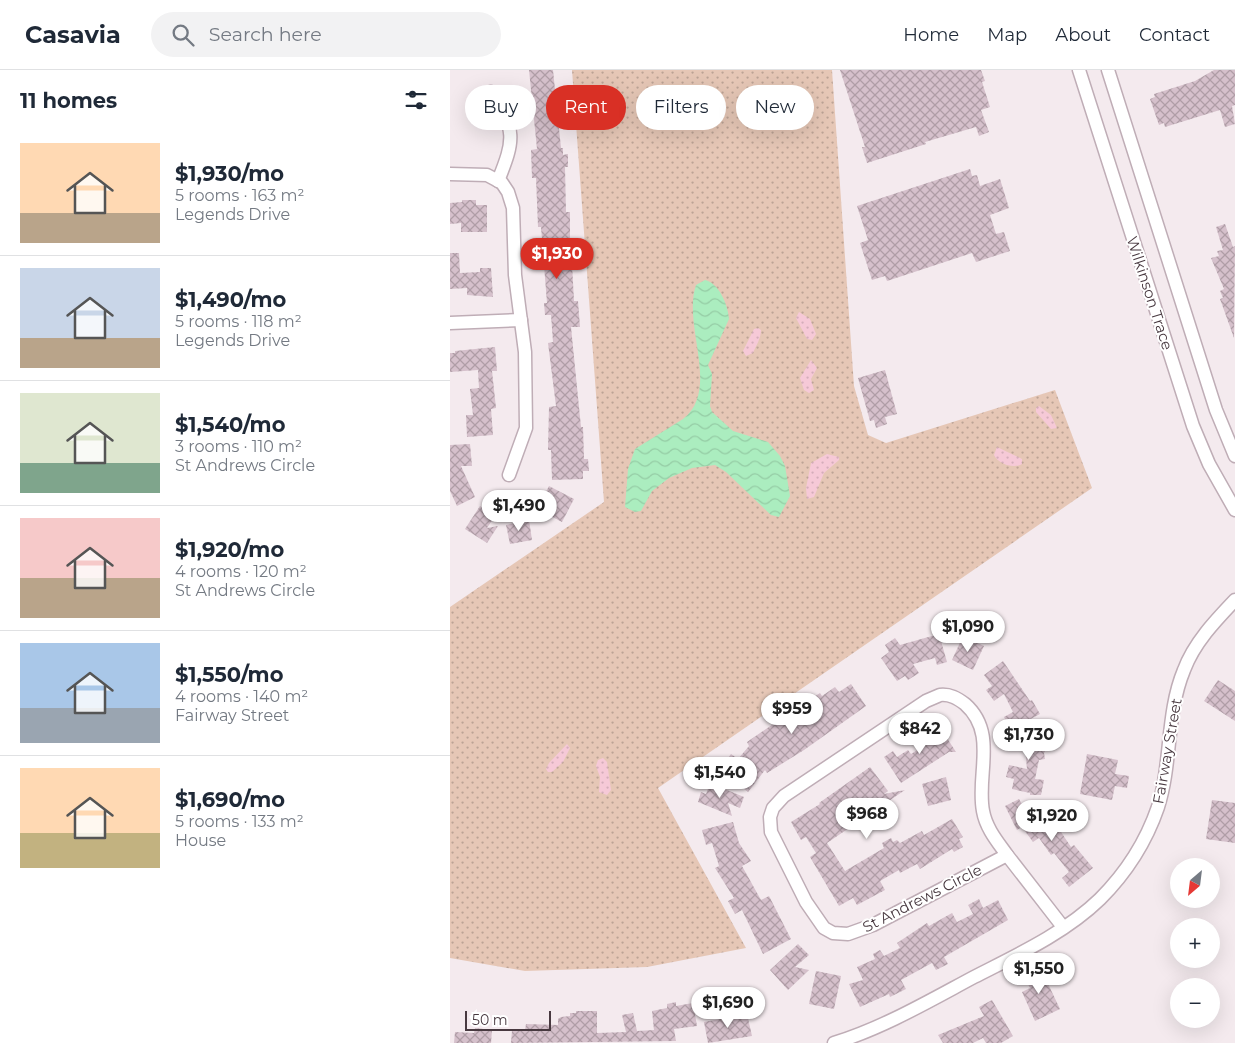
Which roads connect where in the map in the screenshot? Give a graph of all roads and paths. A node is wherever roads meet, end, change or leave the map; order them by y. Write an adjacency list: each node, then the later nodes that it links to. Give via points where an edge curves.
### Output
1 (1079, 70): 10 (street, Wilkinson Trace, via 1194,426 1212,471)
2 (1108, 70): 8 (street, Wilkinson Trace, via 1216,410)
3 (511, 130): 5 (street, via 510,147)
4 (450, 174): 5 (street, via 487,174)
5 (498, 180): 6 (street, via 508,192 514,208)
6 (521, 320): 7 (street); 9 (street, via 525,352 526,428)
7 (450, 323)
8 (1235, 456)
9 (509, 475)
10 (1235, 510)
11 (1235, 600): 13 (street, Fairway Street, via 1202,638 1184,669 1175,698 1162,793 1139,850 1099,900)
12 (1007, 855): 12 (street, St Andrews Circle, via 994,838 983,812 985,752 982,733 968,707 955,697 945,695 926,701 792,791 776,804 770,817 775,843 806,902 820,924 833,933 848,934 873,925); 13 (street, St Andrews Circle)
13 (1063, 927): 14 (street, Fairway Street, via 925,1003)
14 (834, 1043)

